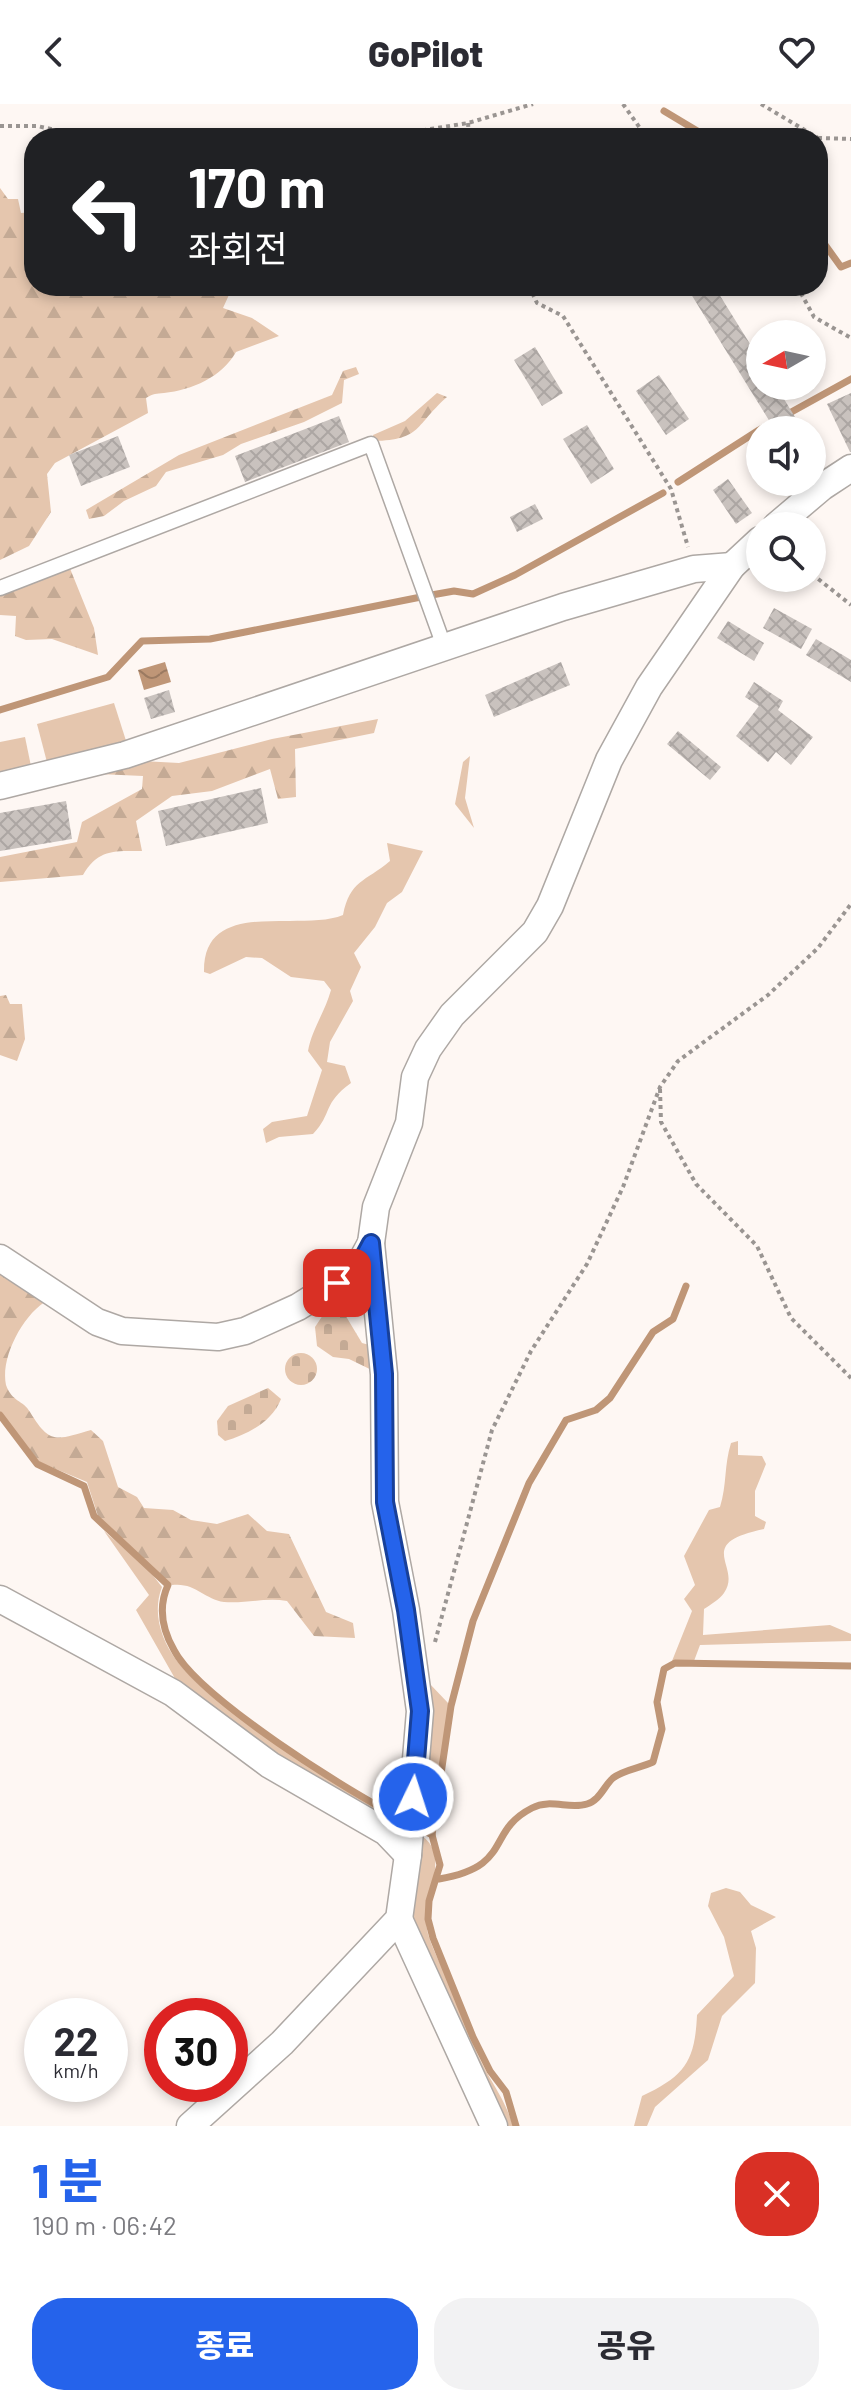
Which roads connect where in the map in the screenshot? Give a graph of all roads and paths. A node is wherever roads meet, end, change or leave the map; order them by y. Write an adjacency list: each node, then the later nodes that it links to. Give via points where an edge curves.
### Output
1 (533, 104): 4 (path)
2 (623, 104): 9 (path)
3 (761, 104): 10 (path)
4 (468, 123): 7 (path); 8 (path)
5 (0, 126): 6 (path)
6 (46, 128)
7 (437, 128)
8 (468, 128)
9 (640, 128)
10 (801, 128)
11 (828, 138): 12 (path)
12 (851, 139)
13 (534, 296): 20 (path, via 563,316 671,489)
14 (802, 296): 15 (path, via 814,317)
15 (851, 338)
16 (851, 468): 17 (street)
17 (793, 512)
18 (746, 553): 19 (street)
19 (732, 566): 20 (street); 28 (street, via 649,687 609,760 535,932 480,984 428,1049 415,1077 403,1145 376,1207)
20 (694, 569): 24 (street)
21 (826, 585): 23 (path)
22 (0, 588): 24 (lane, via 371,444)
23 (851, 605)
24 (444, 646): 25 (street, via 125,755)
25 (0, 786)
26 (851, 904): 27 (path, via 818,948 768,995 678,1061)
27 (660, 1087): 30 (path, via 661,1122 696,1184 757,1246 791,1318); 32 (path, via 587,1264 531,1351 492,1430)
28 (371, 1243): 29 (street, via 356,1271 298,1307 218,1337 122,1331 97,1322); 33 (street, via 384,1374 385,1502 420,1711)
29 (0, 1258)
30 (851, 1378)
31 (0, 1599): 33 (street, via 173,1693 270,1765 386,1832)
32 (435, 1645)
33 (408, 1855): 34 (street)
34 (399, 1919): 35 (street, via 272,2053); 36 (street)
35 (190, 2126)
36 (494, 2126)

